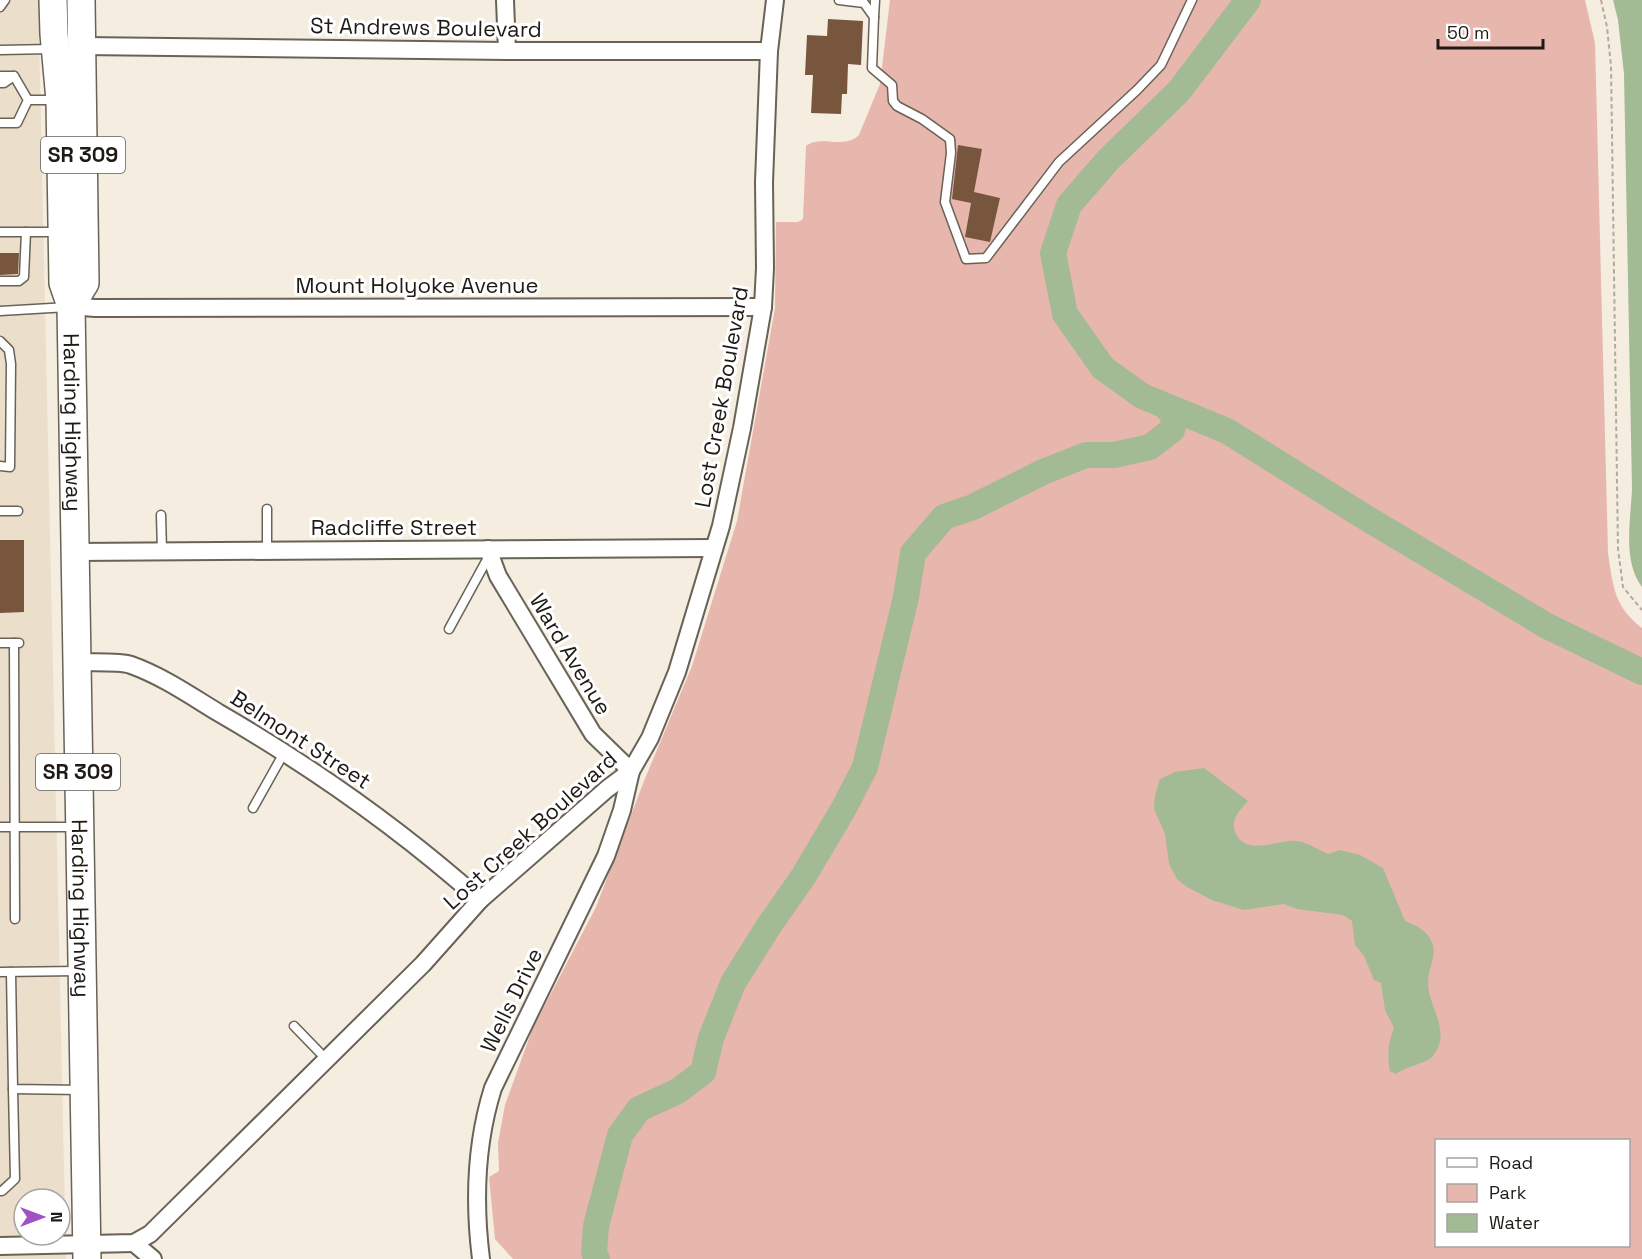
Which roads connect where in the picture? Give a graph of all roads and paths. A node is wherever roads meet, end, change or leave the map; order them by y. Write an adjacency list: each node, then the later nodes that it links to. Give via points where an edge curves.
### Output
1 (5, 0): 10 (lane)
2 (53, 0): 13 (main road, Harding Highway / SR 309)
3 (81, 0): 12 (main road, Harding Highway / SR 309)
4 (506, 0): 15 (street)
5 (775, 0): 16 (street, Lost Creek Boulevard)
6 (839, 0): 11 (lane, via 864,3)
7 (875, 0): 11 (lane)
8 (1191, 0): 11 (lane, via 1161,65 1059,162 986,258 976,259 966,259 945,202 950,139 897,106 891,85 872,68)
9 (1601, 0): 41 (path, via 1611,66 1618,549 1623,586)
10 (0, 7)
11 (874, 17)
12 (82, 46): 15 (street, St Andrews Boulevard); 27 (main road, Harding Highway / SR 309, via 84,283)
13 (55, 49): 14 (lane); 21 (main road, Harding Highway / SR 309)
14 (0, 50)
15 (507, 51): 16 (street, St Andrews Boulevard)
16 (769, 51): 28 (street, Lost Creek Boulevard)
17 (0, 76): 18 (lane)
18 (14, 76): 19 (lane); 20 (lane)
19 (0, 83)
20 (28, 100): 21 (lane); 22 (lane, via 17,123)
21 (60, 100): 25 (main road, Harding Highway / SR 309)
22 (2, 122)
23 (0, 232): 24 (lane)
24 (26, 232): 25 (lane); 26 (lane, via 24,277 19,281)
25 (62, 232): 27 (main road, Harding Highway / SR 309, via 63,283)
26 (0, 281)
27 (71, 306): 28 (street, Mount Holyoke Avenue); 29 (lane); 40 (main road, Harding Highway / SR 309)
28 (763, 307): 36 (street, Lost Creek Boulevard, via 730,489)
29 (0, 311)
30 (2, 342): 31 (lane, via 9,350 11,364 10,467)
31 (0, 466)
32 (267, 509): 37 (lane)
33 (0, 511): 34 (lane)
34 (18, 511)
35 (161, 515): 38 (lane)
36 (714, 548): 39 (street, Radcliffe Street); 46 (street, Lost Creek Boulevard, via 667,701)
37 (267, 550): 38 (street, Radcliffe Street); 39 (street, Radcliffe Street)
38 (162, 551): 40 (street, Radcliffe Street)
39 (489, 551): 42 (lane); 46 (street, Ward Avenue, via 504,585 593,734)
40 (74, 552): 44 (main road, Harding Highway / SR 309)
41 (1642, 610)
42 (449, 629)
43 (0, 643): 49 (lane, via 17,643)
44 (76, 662): 45 (street, Belmont Street, via 128,664 159,677); 50 (main road, Harding Highway / SR 309)
45 (285, 751): 47 (lane); 51 (street, Belmont Street, via 433,858)
46 (631, 771): 51 (street, Lost Creek Boulevard); 65 (street, Wells Drive, via 606,856 493,1088 477,1192)
47 (253, 808)
48 (0, 827): 49 (lane)
49 (15, 827): 50 (lane); 52 (lane)
50 (79, 827): 53 (main road, Harding Highway / SR 309)
51 (480, 900): 57 (street, Lost Creek Boulevard, via 423,964)
52 (15, 919)
53 (81, 970): 55 (lane); 59 (main road, Harding Highway / SR 309)
54 (0, 972): 55 (lane)
55 (11, 972): 58 (lane)
56 (294, 1026): 57 (lane)
57 (326, 1059): 61 (street, Lost Creek Boulevard, via 150,1234)
58 (12, 1089): 59 (lane); 60 (lane, via 15,1179)
59 (84, 1090): 63 (main road, Harding Highway / SR 309)
60 (0, 1191)
61 (134, 1243): 63 (street); 64 (street)
62 (0, 1246): 63 (street)
63 (87, 1251)
64 (153, 1259)
65 (481, 1259)

